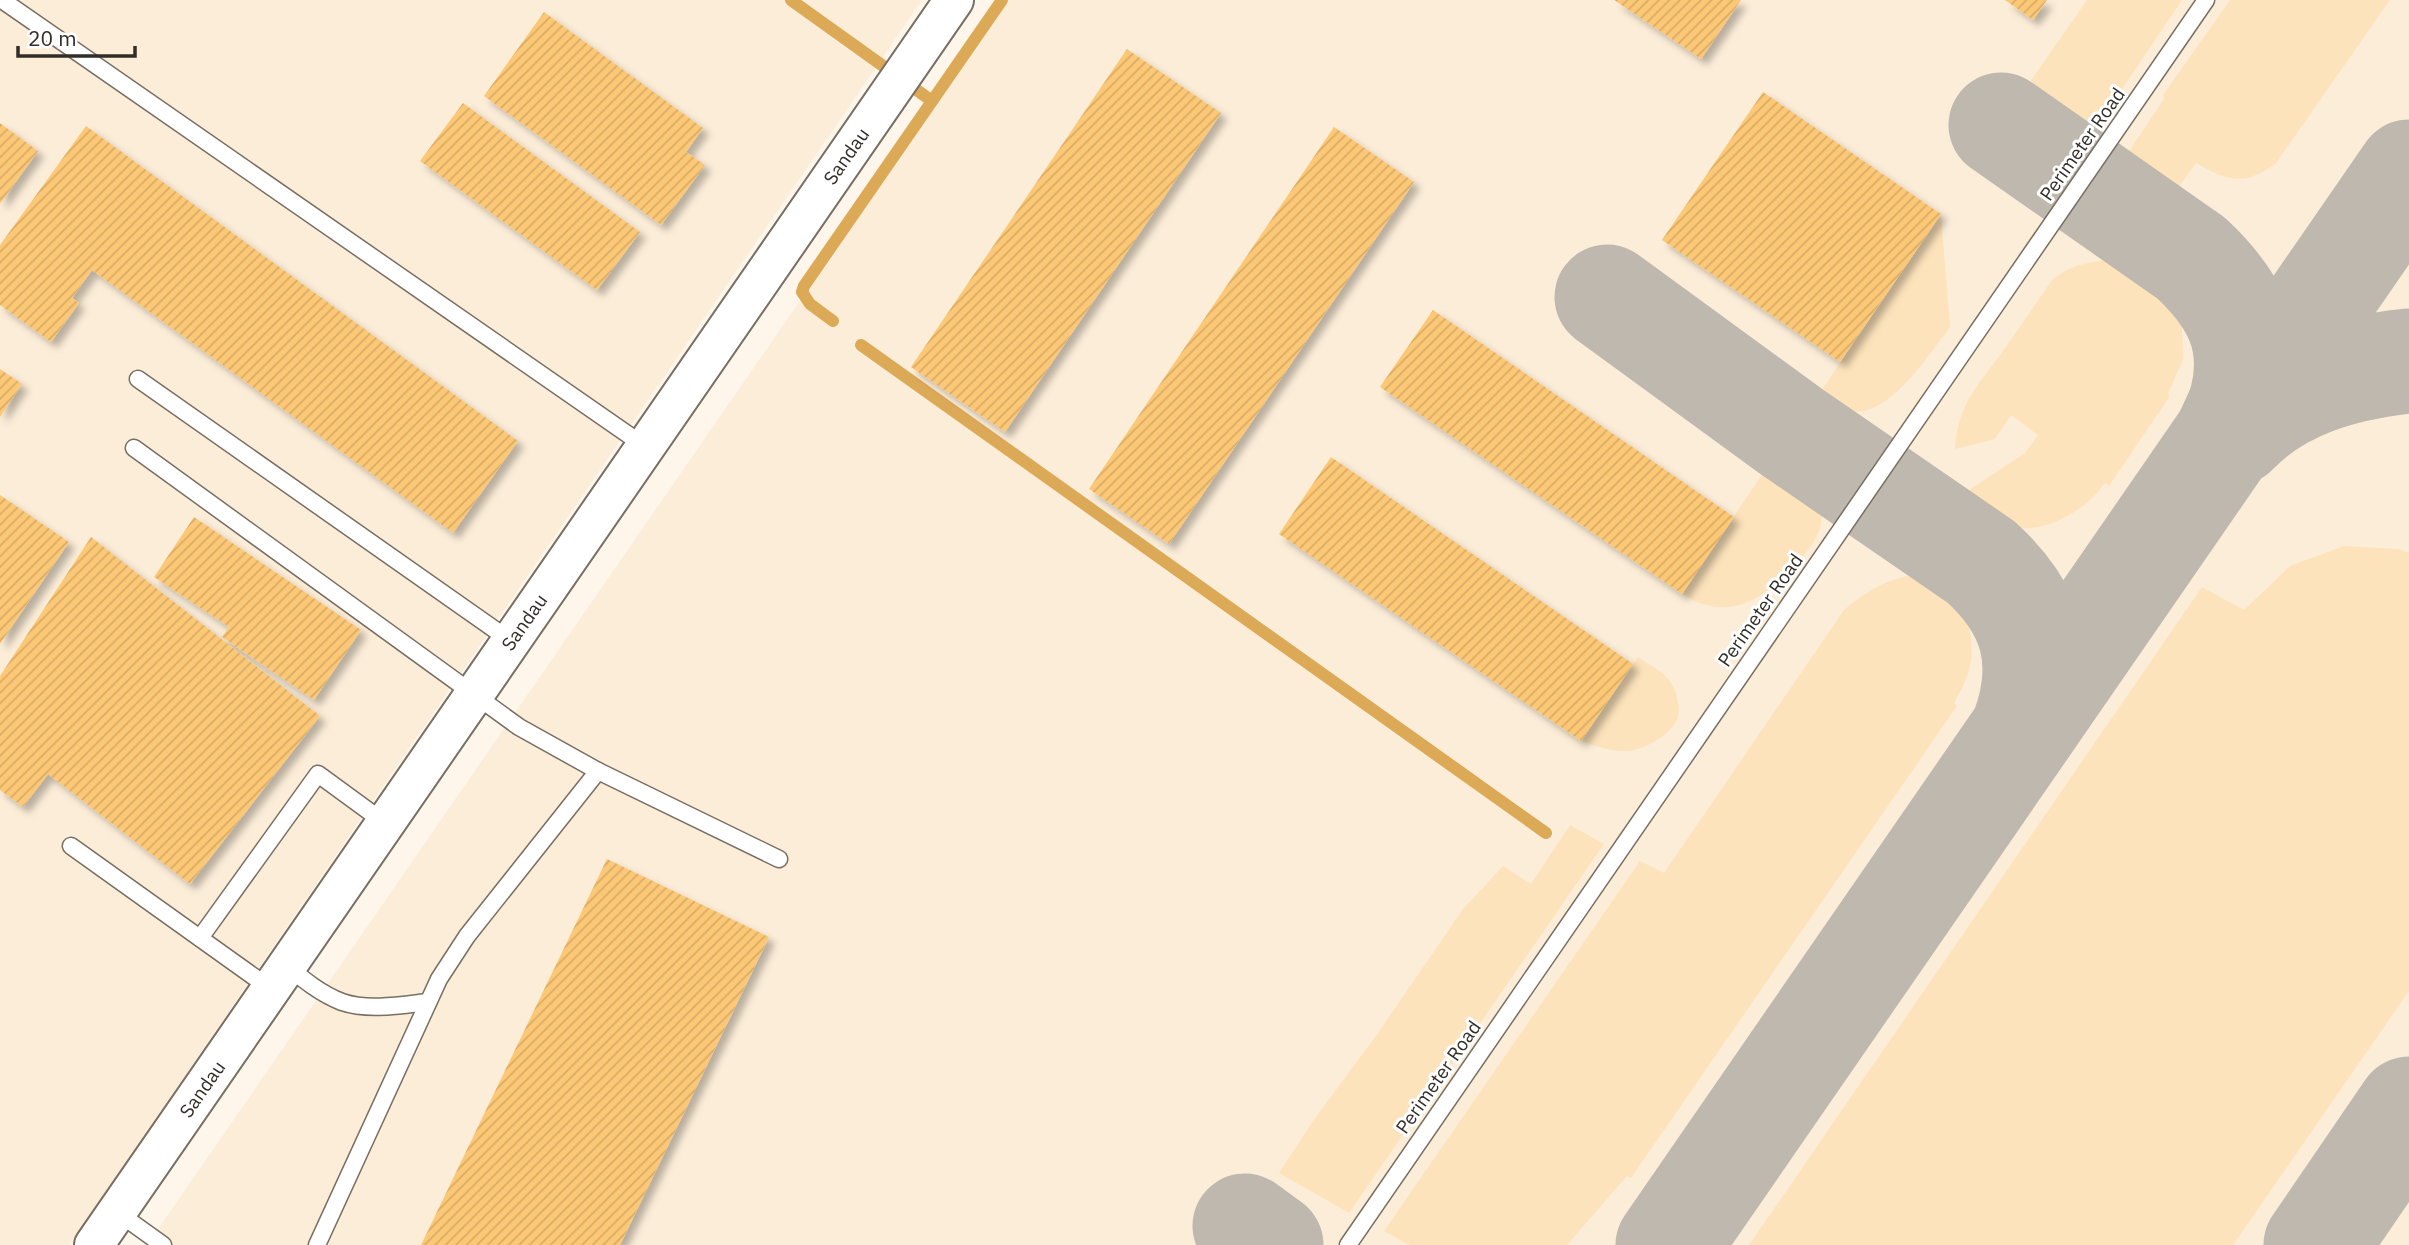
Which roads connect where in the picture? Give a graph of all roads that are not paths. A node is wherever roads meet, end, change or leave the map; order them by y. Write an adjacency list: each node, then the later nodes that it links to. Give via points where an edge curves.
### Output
1 (2, 0): 5 (lane)
2 (954, 0): 5 (street, Sandau)
3 (2206, 0): 20 (lane, Perimeter Road)
4 (138, 379): 7 (lane)
5 (646, 447): 7 (street, Sandau)
6 (134, 448): 8 (lane)
7 (511, 641): 8 (street, Sandau)
8 (475, 694): 9 (lane, via 519,727); 10 (street, Sandau)
9 (598, 771): 12 (lane); 15 (lane, via 467,936)
10 (385, 823): 13 (lane, via 318,775); 14 (street, Sandau)
11 (71, 846): 13 (lane)
12 (779, 859)
13 (200, 938): 14 (lane)
14 (279, 978): 15 (lane, via 313,987 344,1003); 16 (street, Sandau)
15 (429, 1002): 19 (lane)
16 (117, 1212): 17 (street, Sandau); 18 (lane)
17 (94, 1245)
18 (163, 1245)
19 (317, 1245)
20 (1349, 1245)

